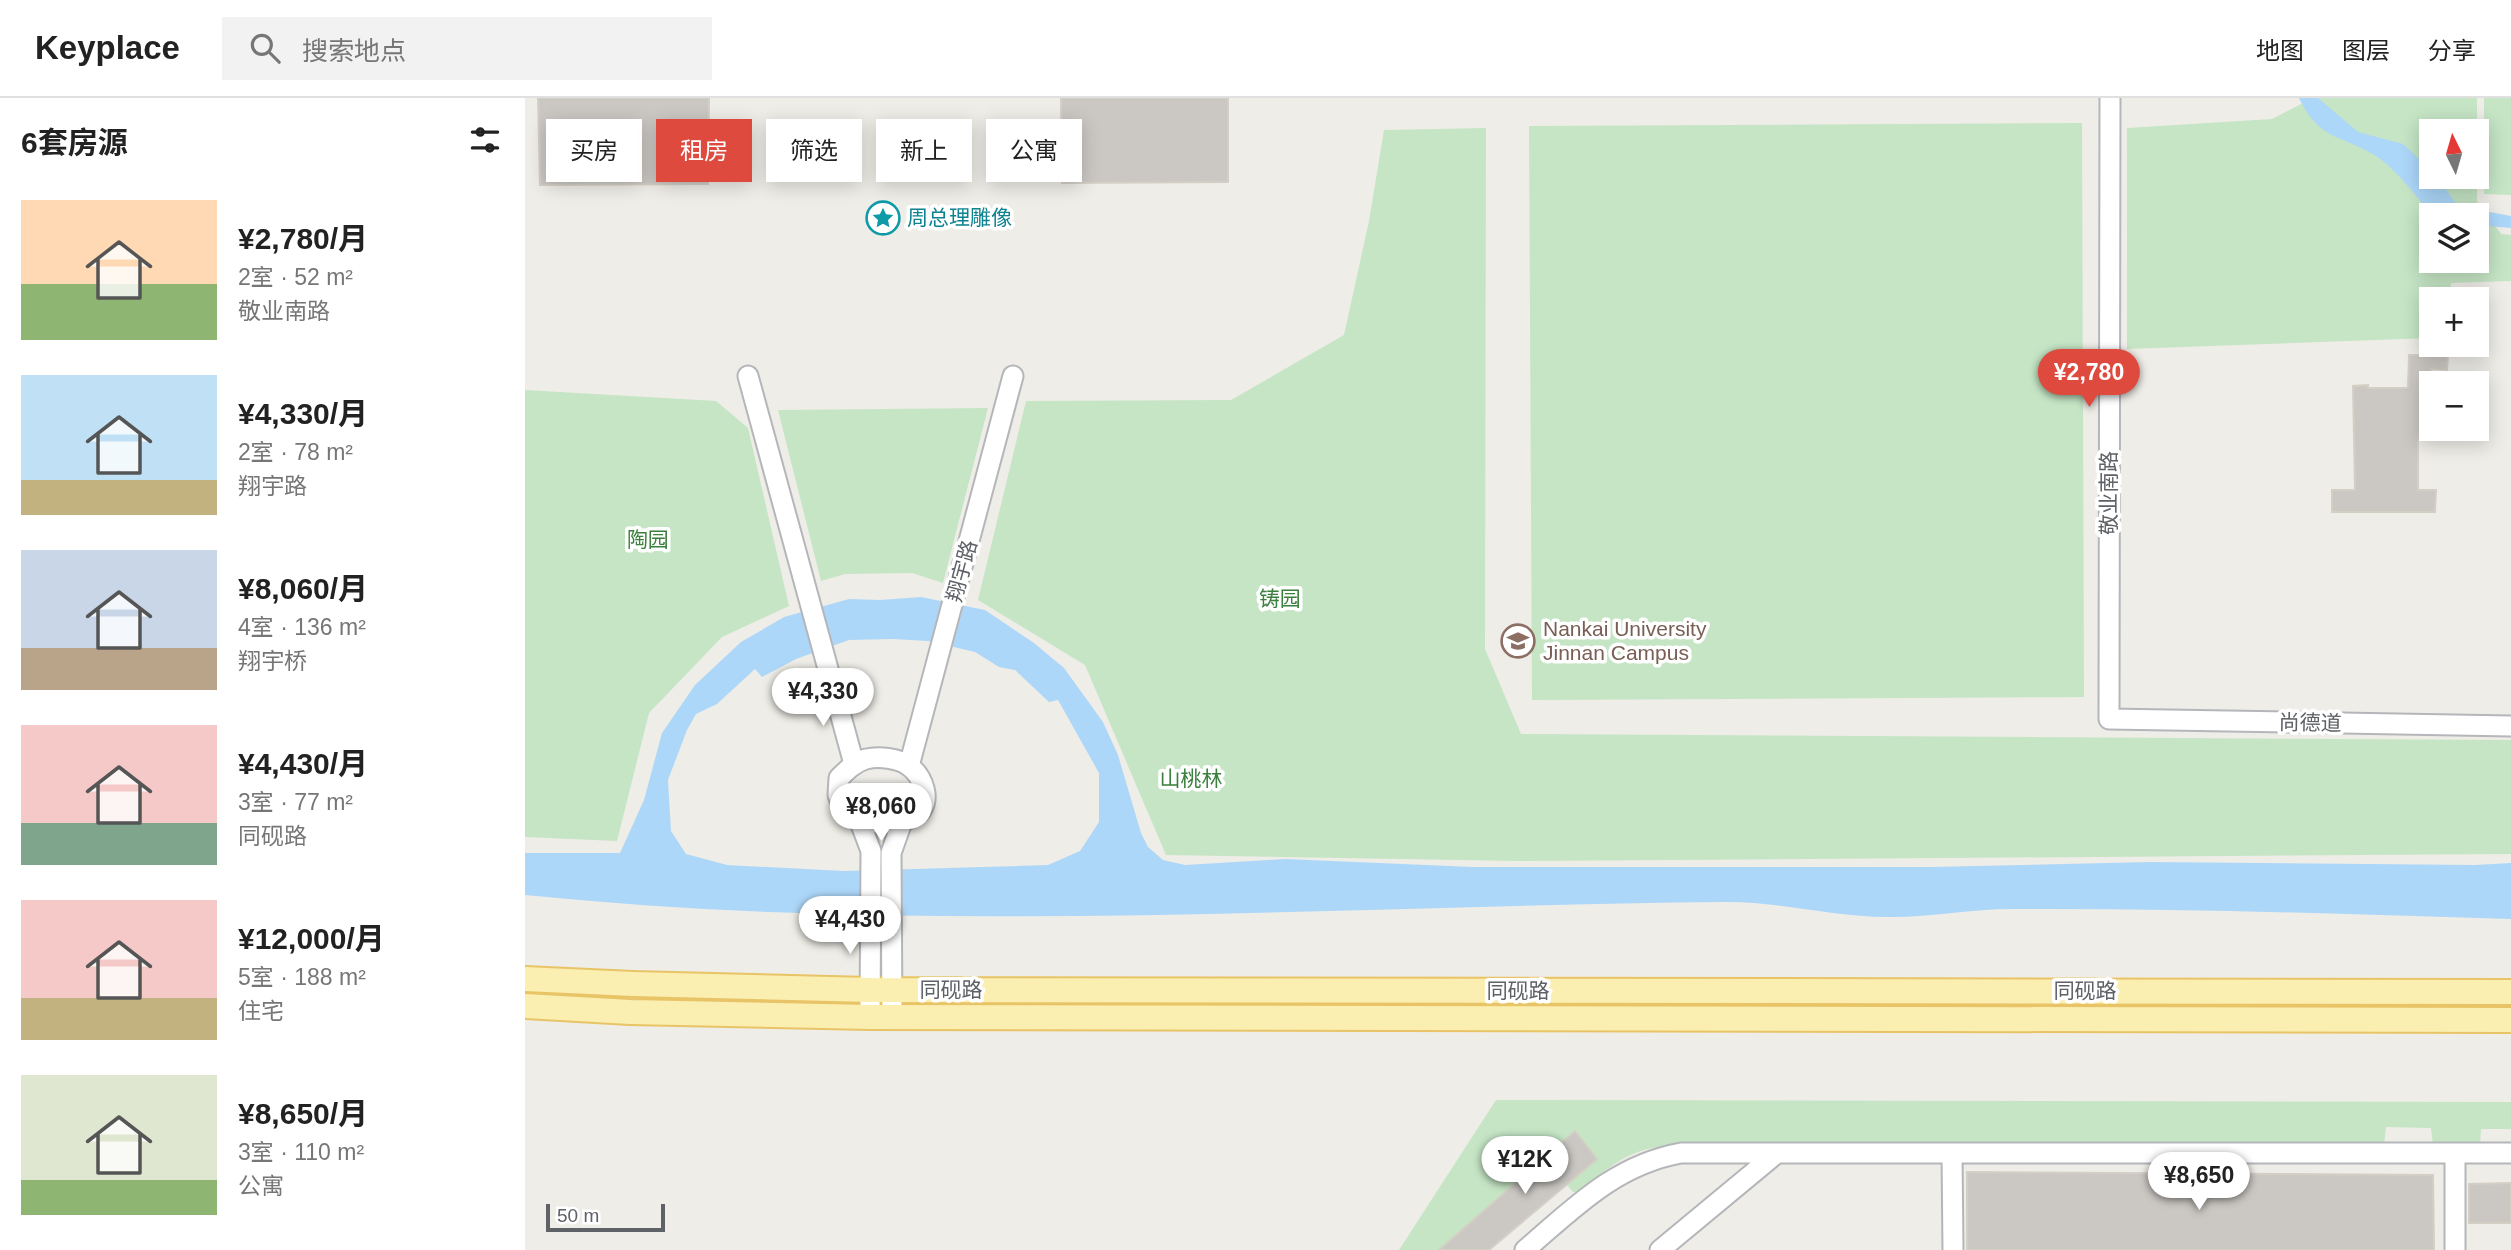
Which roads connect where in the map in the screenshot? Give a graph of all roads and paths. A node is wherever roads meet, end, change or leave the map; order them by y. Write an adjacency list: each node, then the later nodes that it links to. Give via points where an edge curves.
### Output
1 (2110, 98): 4 (street, 敬业南路)
2 (748, 376): 6 (street)
3 (1013, 376): 7 (street, 翔宇路)
4 (2109, 719): 5 (street, 尚德道)
5 (2511, 726)
6 (854, 764): 7 (street, via 881,758); 8 (street, via 839,778 838,794 844,810)
7 (909, 766): 9 (street, via 921,781 925,804 918,814)
8 (860, 821): 9 (street); 11 (street, via 871,851 871,922)
9 (902, 822): 11 (street, via 891,853 892,923)
10 (525, 979): 11 (main road, 同砚路)
11 (881, 990): 12 (main road, 同砚路); 14 (street)
12 (2511, 992)
13 (525, 1006): 14 (main road, 同砚路)
14 (881, 1017): 15 (main road, 同砚路)
15 (2511, 1020)
16 (1777, 1153): 17 (street); 20 (street, via 1681,1153 1656,1158 1626,1170 1589,1195); 21 (street)
17 (1952, 1153): 18 (street); 22 (street)
18 (2455, 1153): 19 (street); 23 (street)
19 (2511, 1153)
20 (1525, 1250)
21 (1660, 1250)
22 (1952, 1250)
23 (2455, 1250)

